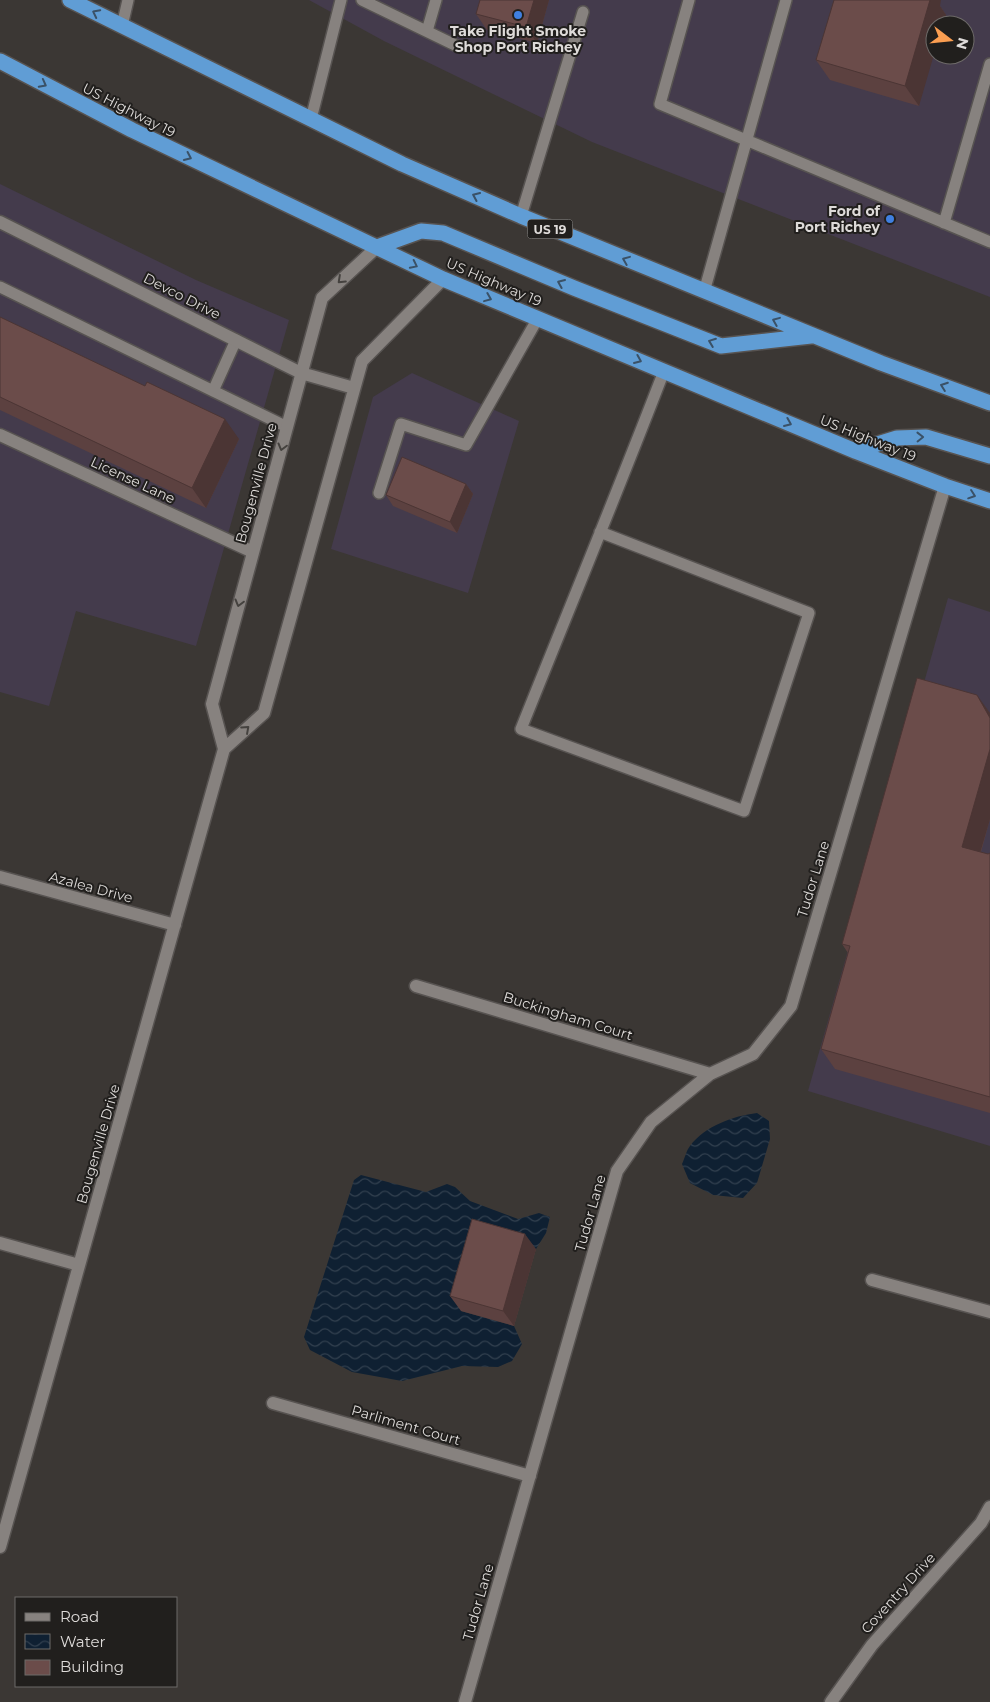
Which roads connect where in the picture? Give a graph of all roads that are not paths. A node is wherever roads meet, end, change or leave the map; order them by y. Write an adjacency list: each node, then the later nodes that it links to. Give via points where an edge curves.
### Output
1 (70, 0): 9 (highway, US 19, one-way to 1)
2 (128, 0): 9 (lane)
3 (341, 0): 14 (lane)
4 (362, 0): 10 (lane)
5 (436, 0): 10 (lane)
6 (689, 0): 15 (lane, via 660,104)
7 (786, 0): 15 (lane)
8 (584, 12): 16 (lane)
9 (122, 26): 14 (highway, US 19)
10 (427, 31): 11 (lane)
11 (457, 46)
12 (0, 61): 20 (highway, US Highway 19, one-way to 20, via 132,130)
13 (990, 64): 18 (lane)
14 (310, 119): 16 (highway, US 19, one-way to 14)
15 (747, 140): 18 (lane); 23 (lane)
16 (521, 216): 23 (highway, US 19, one-way to 16)
17 (0, 222): 26 (street, Devco Drive)
18 (944, 223): 19 (lane)
19 (990, 242)
20 (377, 247): 21 (highway, US Highway 19, one-way to 21); 25 (highway, one-way to 20, via 721,346 443,233 421,230); 28 (street, Bougenville Drive, one-way to 28, via 322,298)
21 (443, 279): 24 (highway, US Highway 19, one-way to 24); 29 (street, via 362,361)
22 (0, 287): 30 (lane)
23 (704, 292): 25 (highway, US 19, one-way to 23)
24 (538, 318): 27 (highway, US Highway 19, one-way to 27); 37 (lane, via 466,445 402,424)
25 (812, 336): 31 (highway, US 19, one-way to 25)
26 (236, 340): 28 (street, Devco Drive); 30 (lane)
27 (664, 371): 34 (highway, US Highway 19, one-way to 34); 39 (lane)
28 (301, 373): 29 (street, Devco Drive); 32 (street, Bougenville Drive)
29 (354, 388): 41 (street, one-way to 29, via 264,714)
30 (213, 390): 32 (lane)
31 (990, 403)
32 (287, 427): 40 (street, Bougenville Drive, one-way to 40)
33 (0, 435): 40 (street, License Lane)
34 (856, 451): 35 (highway, one-way to 35, via 897,438 926,436); 36 (highway, US Highway 19)
35 (990, 456)
36 (945, 486): 38 (highway, US Highway 19, one-way to 38); 45 (street, Tudor Lane, via 791,1006 753,1054)
37 (378, 493)
38 (990, 501)
39 (600, 532): 39 (lane, via 522,729 744,811 809,613)
40 (253, 552): 41 (street, Bougenville Drive, one-way to 41, via 212,704)
41 (224, 748): 43 (street, Bougenville Drive)
42 (0, 877): 43 (street, Azalea Drive)
43 (174, 925): 47 (street, Bougenville Drive)
44 (416, 986): 45 (street, Buckingham Court)
45 (710, 1074): 51 (street, Tudor Lane, via 651,1122 617,1171)
46 (0, 1243): 47 (street)
47 (79, 1265): 53 (street, Bougenville Drive)
48 (872, 1280): 49 (street)
49 (990, 1312)
50 (273, 1403): 51 (street, Parliment Court)
51 (530, 1476): 54 (street, Tudor Lane)
52 (990, 1506): 55 (street, Coventry Drive, via 981,1523 872,1645)
53 (0, 1547)
54 (465, 1702)
55 (831, 1702)

